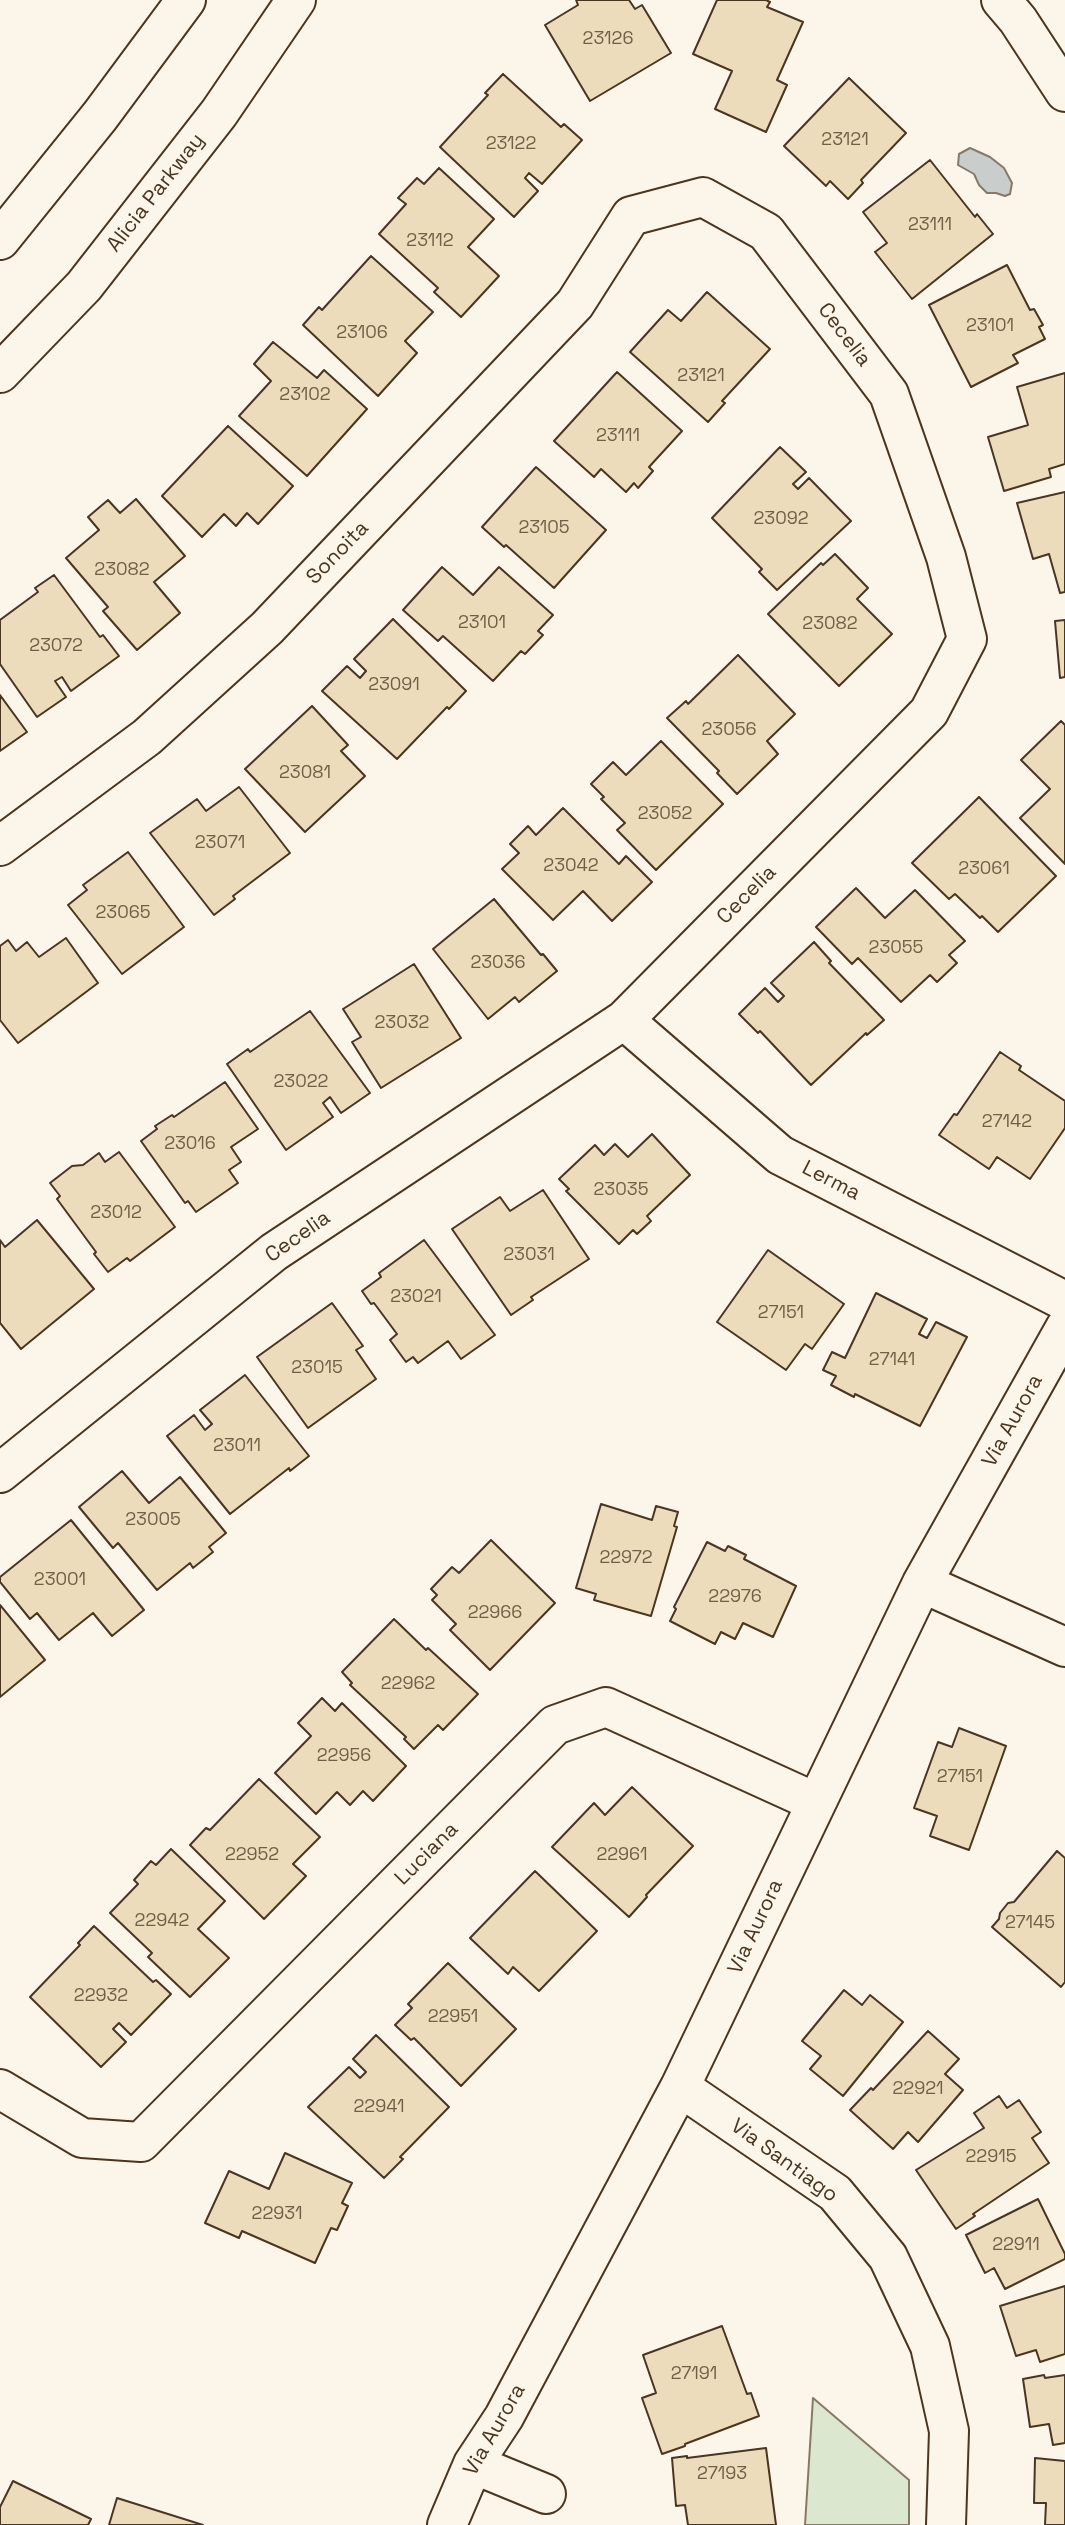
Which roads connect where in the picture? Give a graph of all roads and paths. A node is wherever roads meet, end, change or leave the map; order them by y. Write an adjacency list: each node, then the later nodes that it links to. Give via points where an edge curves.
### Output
1 (186, 0): 6 (street)
2 (296, 0): 7 (street, Alicia Parkway, via 219,113 84,286)
3 (1001, 0): 4 (street)
4 (1065, 92)
5 (631, 216): 8 (street, Sonoita, via 575,304 267,628 147,737); 9 (street, Cecelia, via 703,197 766,232 889,394 946,557 967,639 929,712)
6 (0, 240)
7 (0, 373)
8 (0, 846)
9 (624, 1020): 10 (street, Lerma, via 780,1155); 12 (street, Cecelia, via 274,1252)
10 (1065, 1301)
11 (1065, 1328): 13 (street, Via Aurora)
12 (0, 1473)
13 (922, 1583): 14 (street); 15 (street, Via Aurora)
14 (1065, 1647)
15 (815, 1802): 16 (street, Via Aurora); 17 (street, Luciana, via 606,1707 555,1725 141,2141 82,2138)
16 (680, 2087): 18 (street, Via Aurora, via 504,2417); 21 (street, Via Santiago, via 835,2193 888,2257 930,2346 949,2431)
17 (0, 2089)
18 (473, 2464): 19 (street); 20 (street, Via Aurora)
19 (546, 2494)
20 (447, 2525)
21 (946, 2525)

